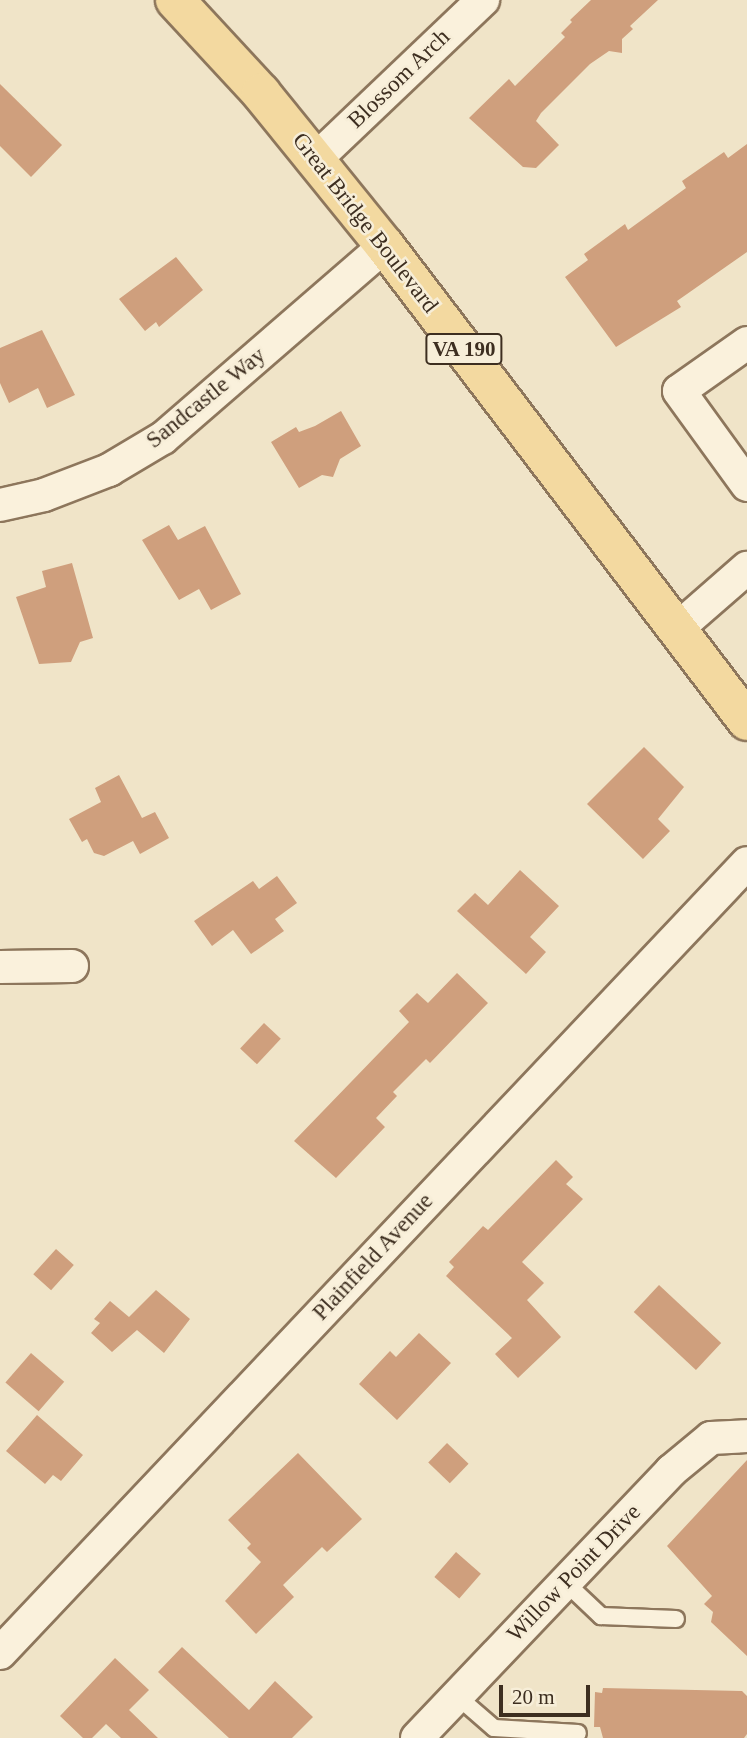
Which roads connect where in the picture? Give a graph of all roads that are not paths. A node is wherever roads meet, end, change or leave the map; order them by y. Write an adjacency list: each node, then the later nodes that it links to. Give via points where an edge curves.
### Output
1 (175, 0): 3 (main road, Great Bridge Boulevard / VA 190)
2 (483, 0): 3 (street, Blossom Arch)
3 (316, 159): 4 (main road, Great Bridge Boulevard / VA 190)
4 (385, 246): 7 (street, Sandcastle Way, via 163,438 109,470 44,495); 9 (main road, Great Bridge Boulevard / VA 190)
5 (747, 343): 6 (street, via 679,391)
6 (747, 485)
7 (0, 505)
8 (747, 568): 9 (street)
9 (677, 629): 10 (main road, Great Bridge Boulevard / VA 190)
10 (747, 722)
11 (747, 863): 17 (street, Plainfield Avenue)
12 (72, 965): 13 (street)
13 (0, 967)
14 (747, 1436): 15 (street, Willow Point Drive, via 711,1438 671,1471)
15 (565, 1582): 16 (lane, via 601,1616); 18 (street, Willow Point Drive)
16 (676, 1619)
17 (0, 1653)
18 (457, 1696): 19 (lane, via 494,1728); 20 (street, Willow Point Drive)
19 (578, 1733)
20 (417, 1738)

